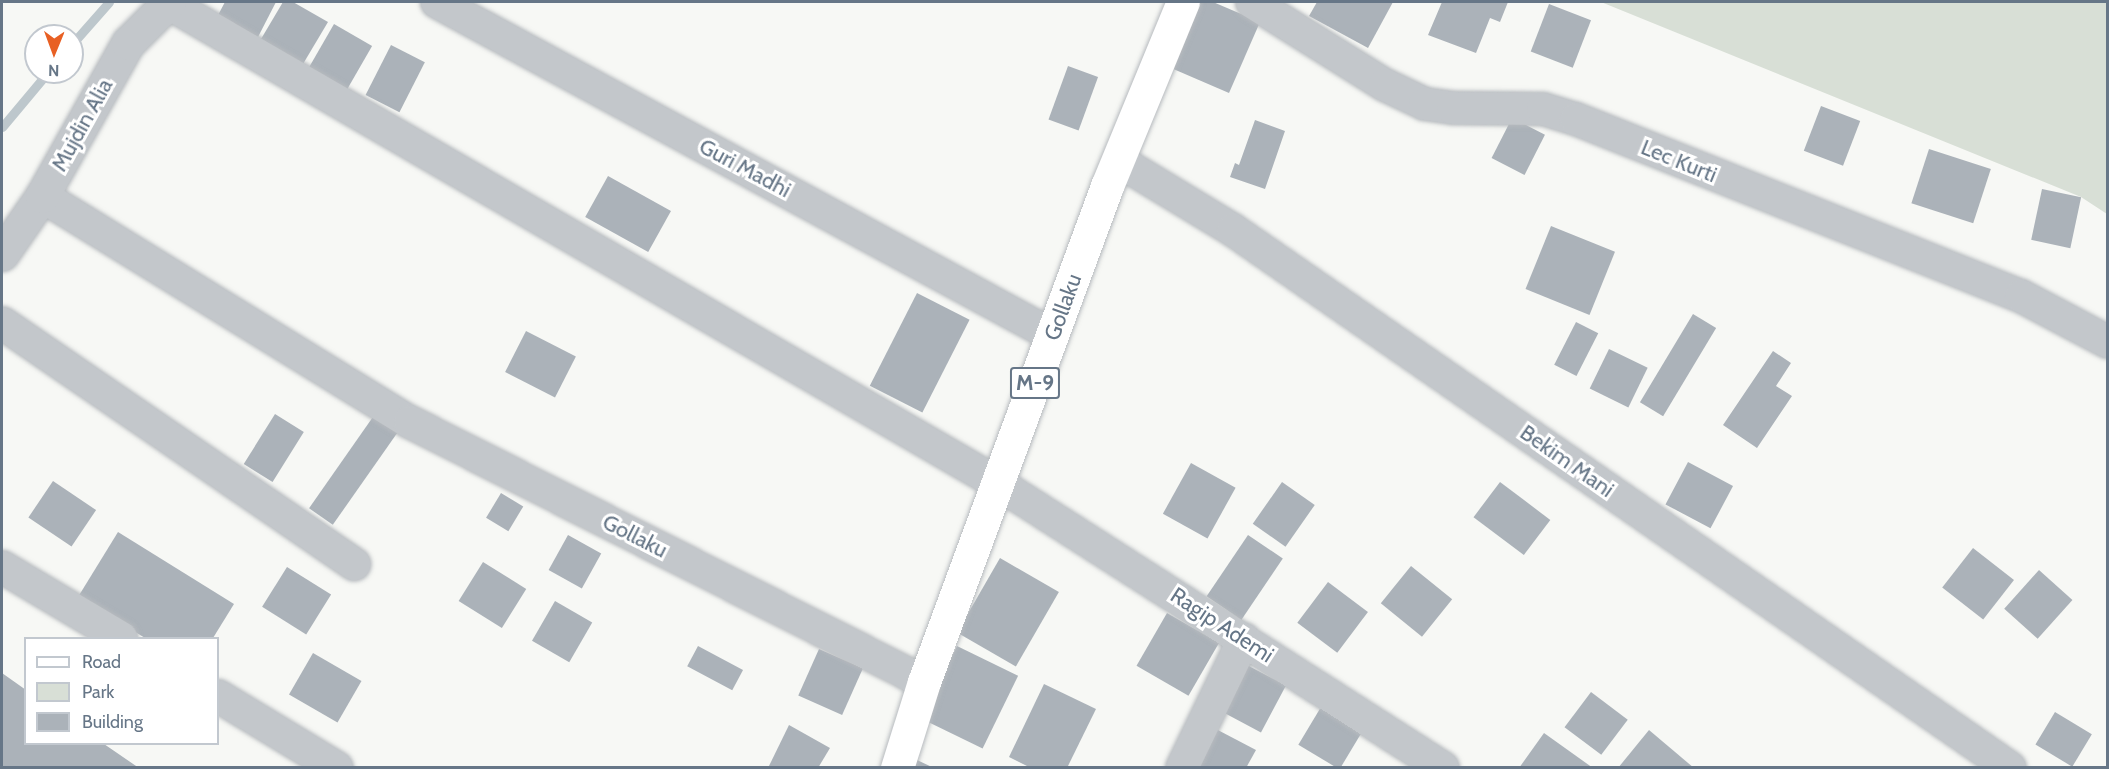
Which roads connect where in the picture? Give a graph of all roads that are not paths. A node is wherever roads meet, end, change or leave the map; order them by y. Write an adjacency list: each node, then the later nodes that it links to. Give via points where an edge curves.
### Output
1 (168, 2): 6 (street, Mujdin Alia, via 128,43); 11 (street, Ragip Ademi)
2 (437, 2): 9 (street, Guri Madhi)
3 (1183, 2): 5 (main road, Gollaku / M-9)
4 (1252, 2): 10 (street, Lec Kurti, via 1385,85 1425,104 1543,109 1576,119 2021,296)
5 (1119, 161): 9 (main road, Gollaku / M-9); 18 (street, Bekim Mani, via 1233,230)
6 (42, 196): 7 (street, Mujdin Alia); 16 (street, Gollaku, via 410,422)
7 (2, 254)
8 (2, 323): 12 (street)
9 (1052, 335): 11 (main road, Gollaku / M-9)
10 (2108, 342)
11 (999, 484): 15 (street, Ragip Ademi); 16 (main road, Gollaku / M-9)
12 (354, 564)
13 (2, 567): 14 (street)
14 (118, 637)
15 (1244, 639): 21 (street); 22 (street, Ragip Ademi)
16 (924, 682): 20 (main road, Gollaku / M-9)
17 (219, 697): 19 (street)
18 (1974, 757): 23 (street, Bekim Mani)
19 (337, 768)
20 (897, 768)
21 (1182, 768)
22 (1443, 768)
23 (2010, 768)

